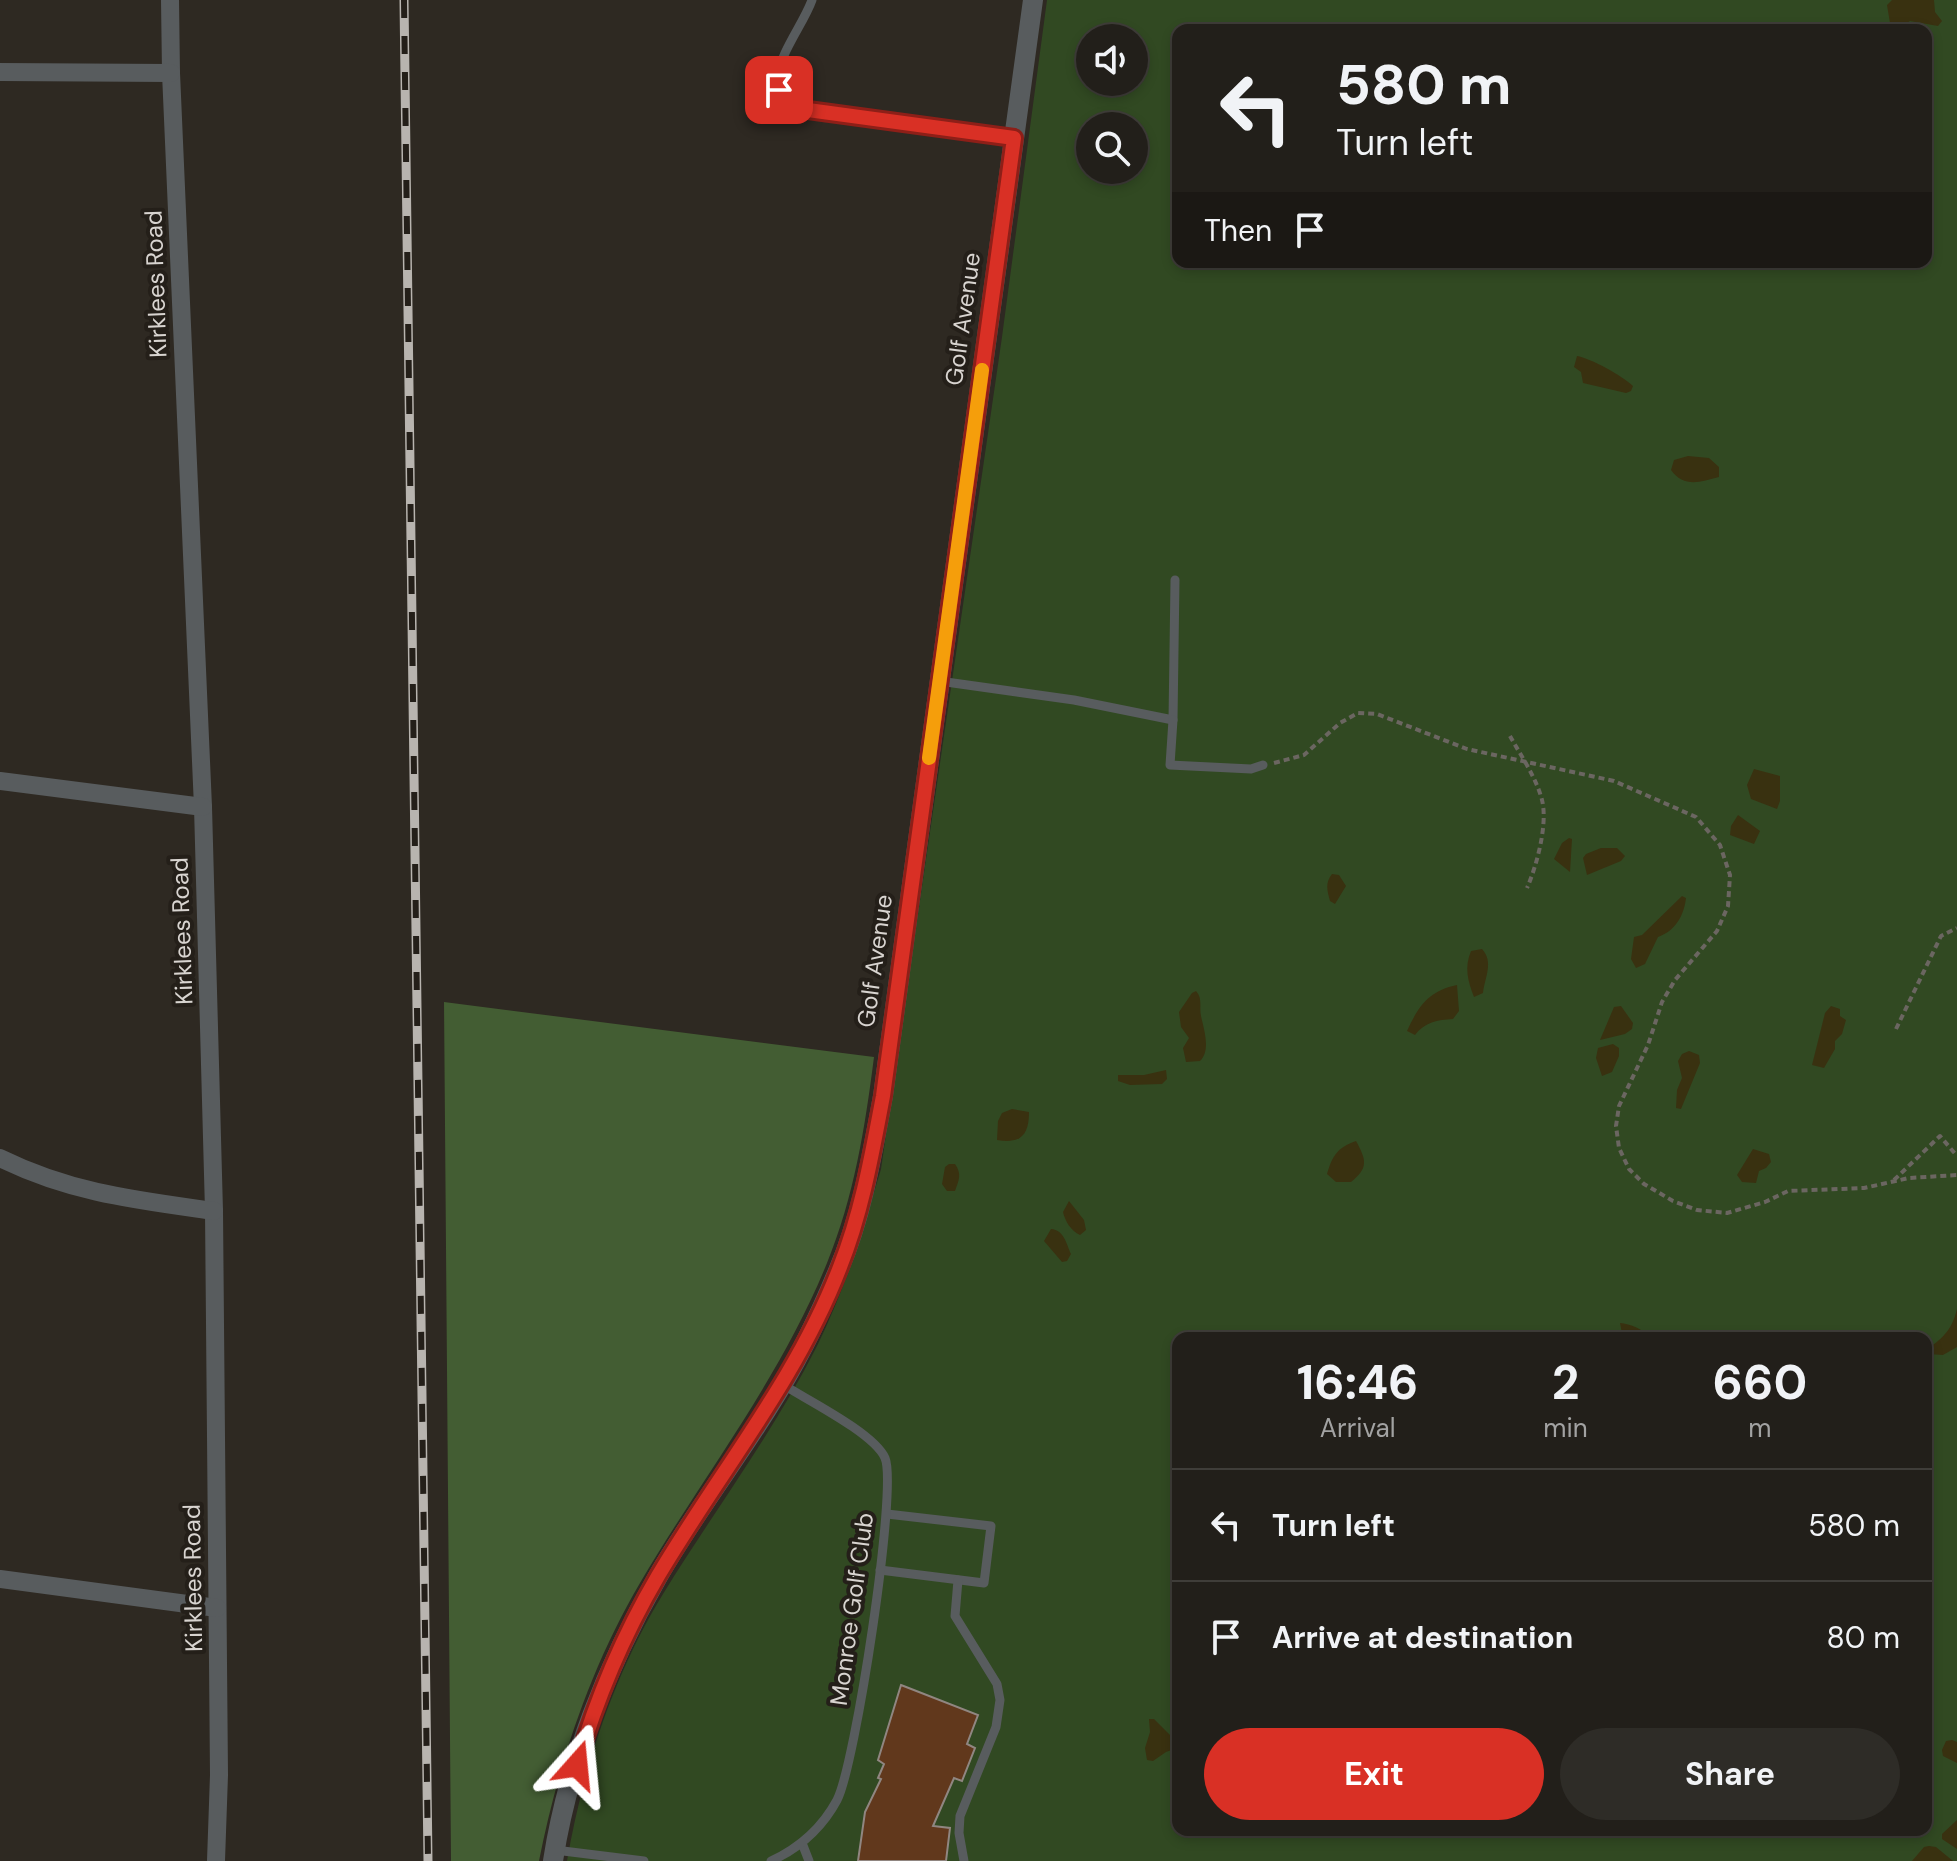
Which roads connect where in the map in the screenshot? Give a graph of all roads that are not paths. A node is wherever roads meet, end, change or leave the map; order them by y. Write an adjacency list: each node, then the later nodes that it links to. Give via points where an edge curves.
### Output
1 (170, 0): 5 (street, Kirklees Road)
2 (812, 0): 6 (lane, via 776,78 785,100 808,110)
3 (1033, 0): 6 (street, Golf Avenue)
4 (0, 72): 5 (street)
5 (171, 73): 12 (street, Kirklees Road)
6 (1014, 138): 8 (street, Golf Avenue)
7 (1175, 580): 9 (lane)
8 (939, 681): 9 (lane); 15 (street, Golf Avenue, via 870,1165 840,1268)
9 (1173, 720): 10 (lane, via 1170,765)
10 (1263, 765)
11 (0, 781): 12 (street)
12 (203, 807): 14 (street, Kirklees Road)
13 (0, 1158): 14 (street, via 64,1185)
14 (214, 1211): 20 (street, Kirklees Road)
15 (782, 1384): 16 (lane, Monroe Golf Club, via 872,1439 887,1460); 22 (street, Golf Avenue, via 635,1618 586,1735)
16 (887, 1514): 17 (lane, Monroe Golf Club); 19 (lane, via 991,1526 984,1583)
17 (880, 1570): 19 (lane); 21 (lane, Monroe Golf Club, via 839,1797 825,1821)
18 (0, 1579): 20 (street)
19 (958, 1580): 27 (lane, via 955,1616 997,1684 1000,1700 999,1718 960,1816)
20 (217, 1608): 23 (street, Kirklees Road)
21 (802, 1843): 25 (lane, Monroe Golf Club); 26 (lane)
22 (554, 1855): 24 (lane)
23 (216, 1861)
24 (644, 1861)
25 (771, 1861)
26 (809, 1861)
27 (964, 1861)

